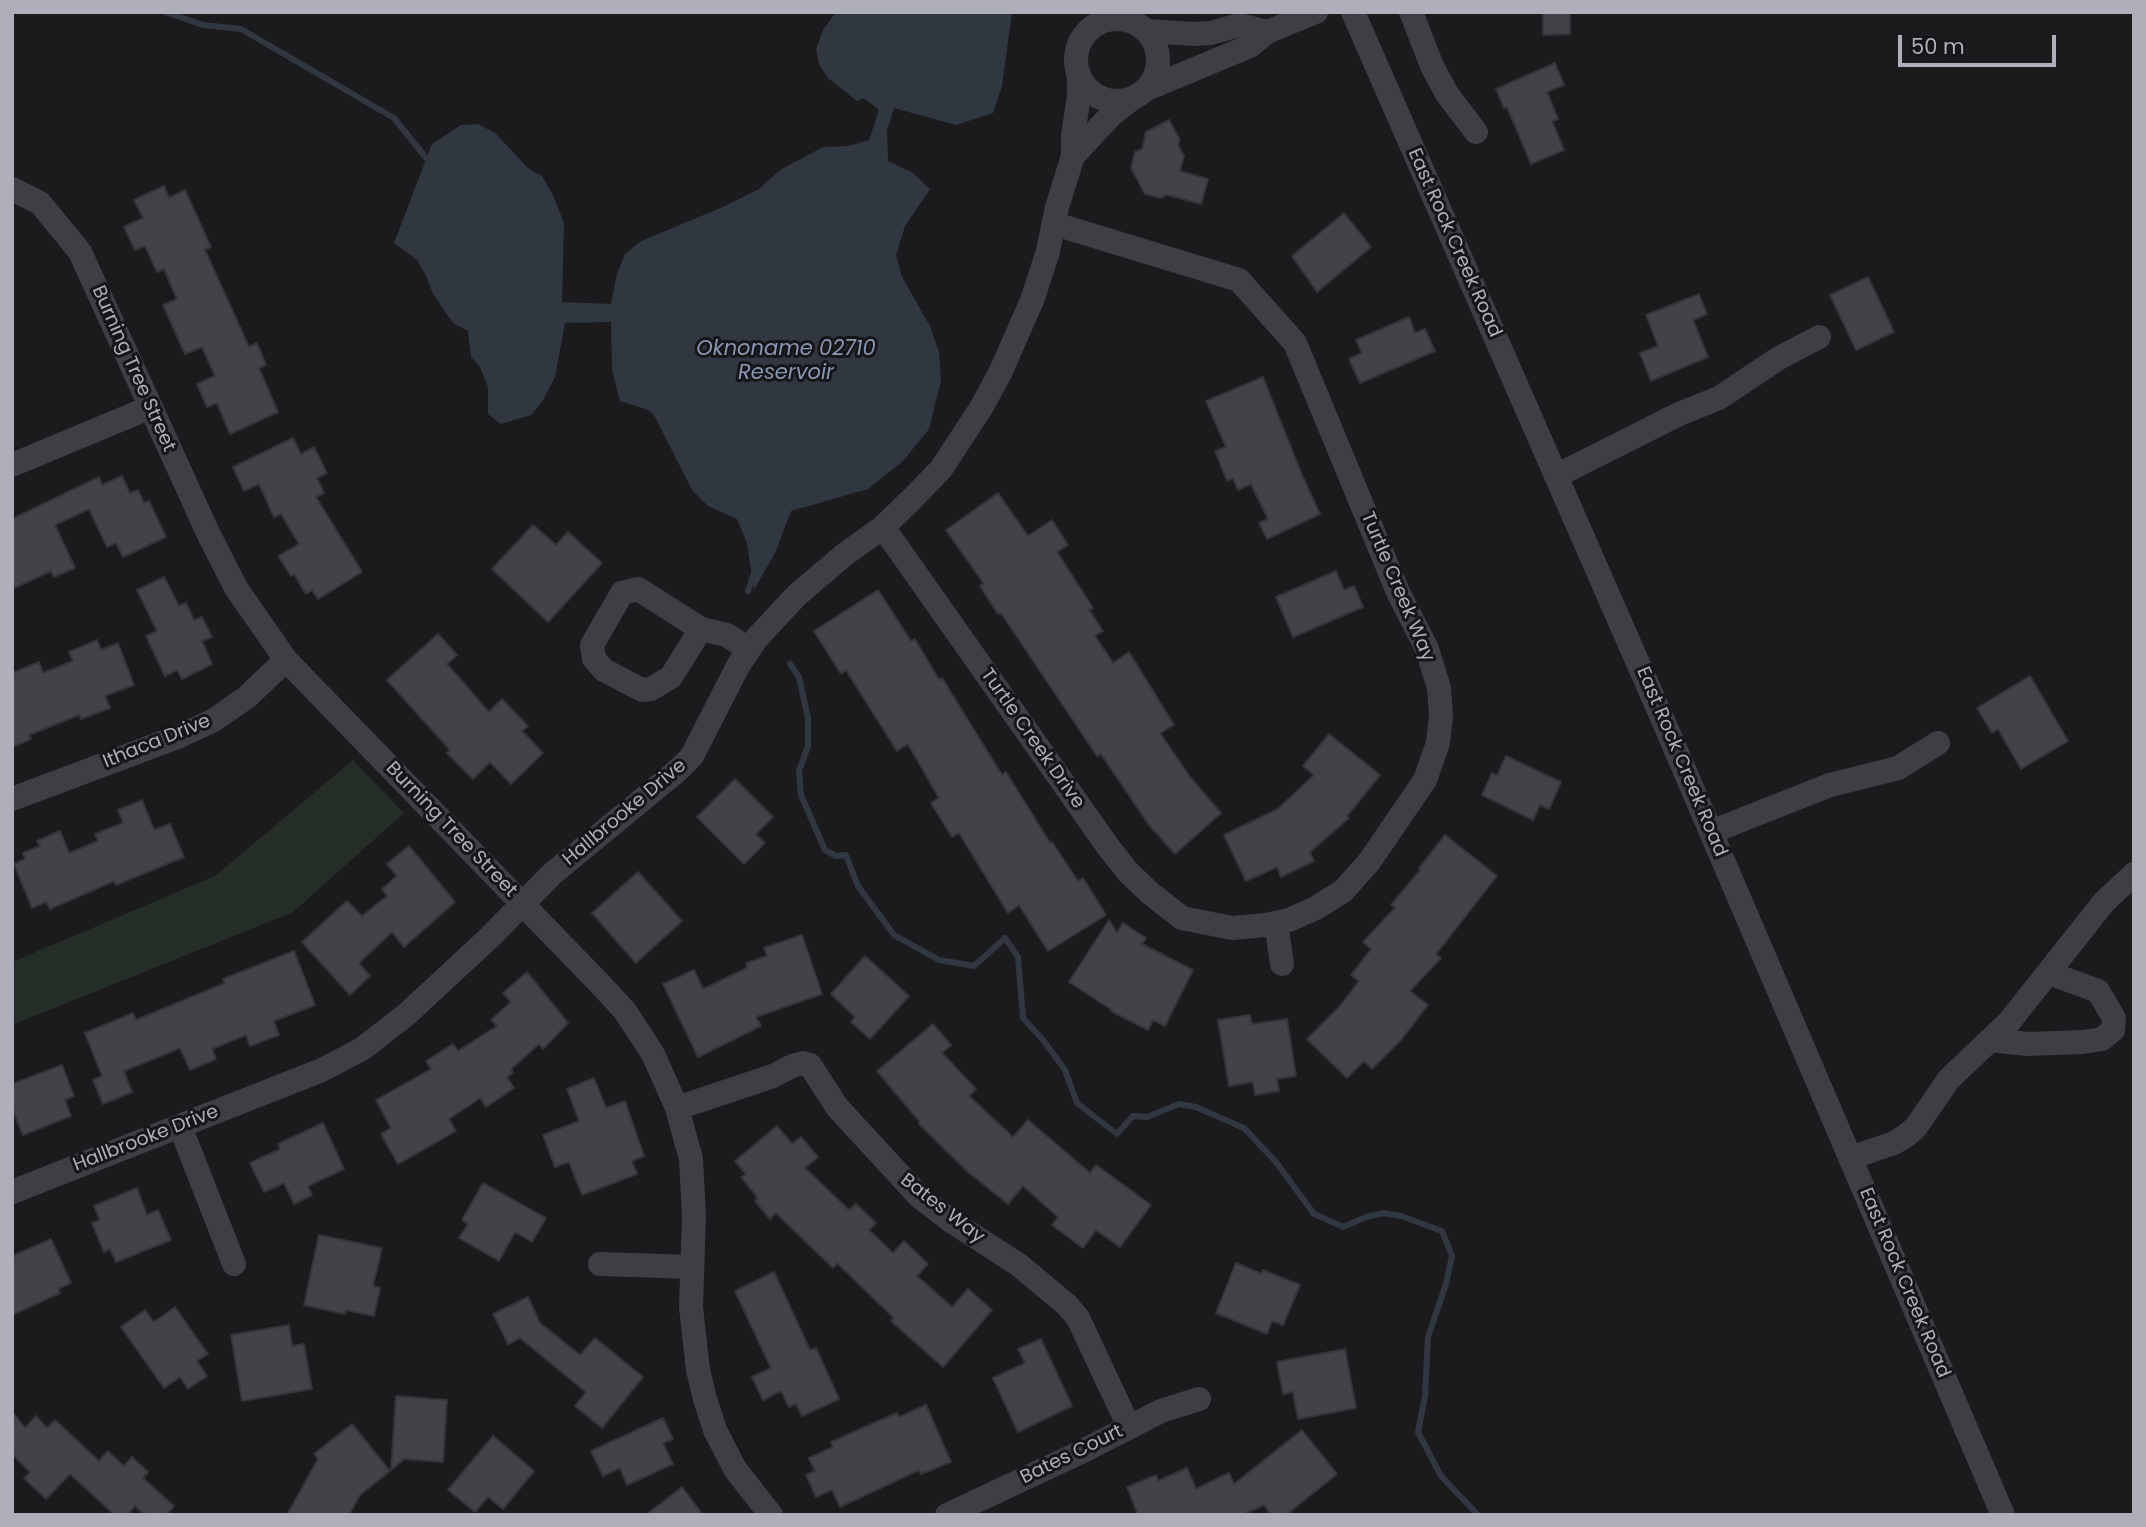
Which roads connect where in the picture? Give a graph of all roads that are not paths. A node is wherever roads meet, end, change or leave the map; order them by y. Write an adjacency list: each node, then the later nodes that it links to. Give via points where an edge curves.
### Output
1 (1075, 12): 8 (street, Hallbrooke Drive)
2 (1316, 12): 7 (street, Hallbrooke Drive)
3 (1353, 12): 18 (street, East Rock Creek Road)
4 (1411, 12): 11 (street, via 1432,66)
5 (1117, 15): 6 (street); 8 (street, via 1096,24)
6 (1147, 31): 7 (street, via 1211,33 1239,25); 10 (street, via 1156,46 1158,65 1154,78)
7 (1266, 32): 10 (street, Hallbrooke Drive, via 1250,46)
8 (1079, 43): 9 (street, Hallbrooke Drive)
9 (1079, 74): 10 (street, Hallbrooke Drive, via 1094,94 1107,100 1120,101); 12 (street, Hallbrooke Drive)
10 (1140, 93): 12 (street, Hallbrooke Drive)
11 (1476, 132)
12 (1073, 156): 14 (street, Hallbrooke Drive)
13 (12, 189): 16 (street, Burning Tree Street, via 40,204 80,252)
14 (1055, 224): 19 (street, Hallbrooke Drive, via 1033,298 981,408 941,468); 28 (street, Turtle Creek Way, via 1239,280 1295,344 1398,592 1427,649 1439,688 1441,716 1438,743 1425,780 1343,891 1317,908)
15 (1819, 337): 18 (street, via 1718,398)
16 (150, 407): 17 (street); 22 (street, Burning Tree Street, via 236,588)
17 (12, 465)
18 (1556, 476): 25 (street, East Rock Creek Road)
19 (883, 527): 21 (street, Hallbrooke Drive, via 797,595); 29 (street, Turtle Creek Drive, via 1128,872 1174,913)
20 (701, 629): 20 (street, via 638,589 622,593 592,645 594,659 604,670 642,690 651,689 671,677); 21 (street, via 727,635)
21 (749, 650): 27 (street, Hallbrooke Drive, via 692,756)
22 (286, 660): 24 (street, Ithaca Drive, via 214,720); 27 (street, Burning Tree Street)
23 (1938, 743): 25 (street, via 1898,768 1830,785)
24 (12, 799)
25 (1711, 832): 35 (street, East Rock Creek Road)
26 (2134, 874): 31 (street, via 2104,902)
27 (523, 904): 33 (street, Burning Tree Street, via 625,1011 653,1054); 34 (street, Hallbrooke Drive, via 407,1014 362,1049)
28 (1276, 923): 29 (street, Turtle Creek Way, via 1232,928); 30 (street)
29 (1204, 924)
30 (1282, 964)
31 (2049, 973): 32 (street); 32 (street, via 2098,991 2114,1018 2113,1030 2102,1039 2083,1042)
32 (1990, 1040): 35 (street, via 1949,1079 1907,1135)
33 (677, 1108): 39 (street, Burning Tree Street, via 691,1159); 41 (street, Bates Way, via 792,1066 810,1065 836,1107 919,1196 1019,1265 1067,1305 1078,1318)
34 (180, 1126): 36 (street, Hallbrooke Drive); 37 (street)
35 (1850, 1158): 44 (street, East Rock Creek Road)
36 (12, 1192)
37 (234, 1264)
38 (600, 1264): 39 (street)
39 (692, 1267): 42 (street, Burning Tree Street, via 691,1307 705,1399 735,1469)
40 (1199, 1399): 41 (street, Bates Court)
41 (1129, 1427): 43 (street, Bates Court)
42 (771, 1515)
43 (947, 1515)
44 (2003, 1515)

